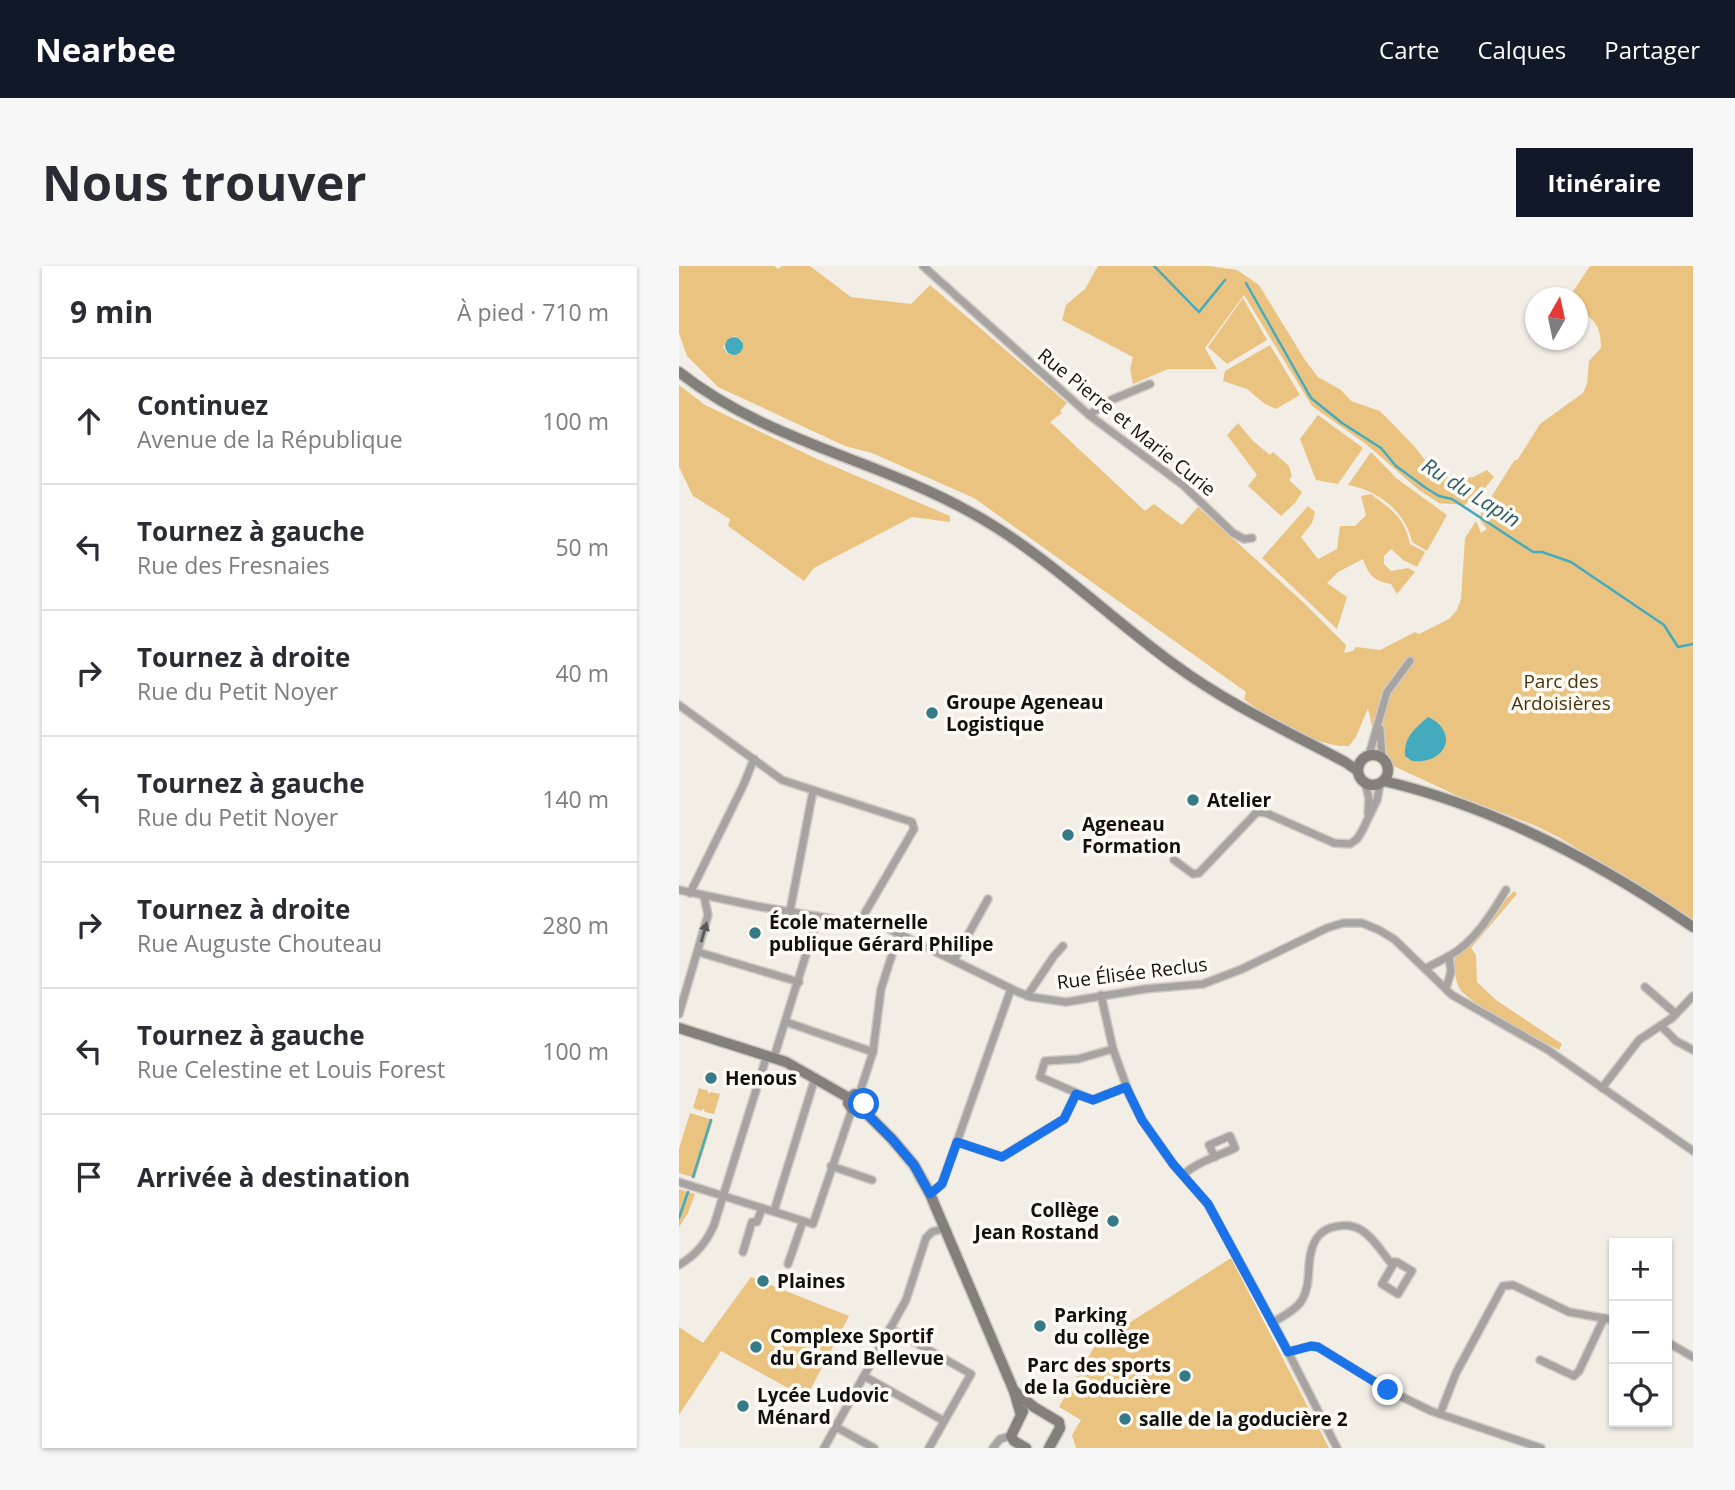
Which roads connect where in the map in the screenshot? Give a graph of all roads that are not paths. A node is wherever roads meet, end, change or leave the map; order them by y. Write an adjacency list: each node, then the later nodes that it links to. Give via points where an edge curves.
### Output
1 (923, 266): 4 (street, Rue Pierre et Marie Curie)
2 (679, 372): 9 (main road, via 767,426 918,487 986,521 1218,695)
3 (1150, 384): 4 (street)
4 (1089, 415): 5 (street, Rue Pierre et Marie Curie, via 1183,485 1233,533)
5 (1252, 538)
6 (1410, 661): 8 (street, via 1387,692)
7 (679, 705): 12 (street)
8 (1380, 721): 10 (street); 11 (street)
9 (1321, 749): 10 (main road); 14 (main road)
10 (1366, 757): 11 (main road); 14 (main road)
11 (1382, 757): 13 (main road)
12 (754, 759): 17 (street, via 782,780); 23 (street)
13 (1389, 769): 16 (main road); 18 (main road)
14 (1358, 771): 15 (main road)
15 (1365, 782): 16 (main road); 19 (street)
16 (1382, 782): 18 (main road); 19 (street)
17 (813, 791): 26 (street); 28 (street, via 913,825)
18 (1433, 796): 29 (main road, via 1555,845)
19 (1367, 818): 20 (street, via 1357,839 1342,845 1257,812 1199,873 1193,874)
20 (1174, 860)
21 (679, 890): 23 (street, Rue Élisée Reclus)
22 (1506, 890): 33 (street, via 1471,938)
23 (690, 892): 24 (street, Rue Élisée Reclus)
24 (704, 896): 26 (street, Rue Élisée Reclus); 32 (street, one-way to 24, via 708,915)
25 (988, 899): 34 (street)
26 (790, 911): 27 (street, Rue Élisée Reclus)
27 (818, 916): 28 (street, Rue Élisée Reclus); 36 (street)
28 (859, 923): 30 (street, Rue Élisée Reclus)
29 (1693, 927)
30 (899, 933): 34 (street, Rue Élisée Reclus); 50 (street, via 881,989)
31 (1063, 946): 41 (street)
32 (698, 952): 36 (street); 43 (street)
33 (1449, 956): 35 (street); 38 (street)
34 (954, 960): 39 (street, Rue Élisée Reclus)
35 (1425, 969): 38 (street, Rue Élisée Reclus); 40 (street, Rue Élisée Reclus, via 1379,930 1362,923 1343,923 1203,984)
36 (799, 982): 45 (street)
37 (1645, 987): 44 (street)
38 (1446, 988): 54 (street, Rue Élisée Reclus)
39 (1011, 989): 41 (street, Rue Élisée Reclus); 58 (street)
40 (1101, 995): 41 (street, Rue Élisée Reclus, via 1066,1002); 48 (street)
41 (1027, 996)
42 (1693, 996): 44 (street)
43 (679, 1014)
44 (1676, 1014): 46 (street)
45 (786, 1022): 50 (street); 51 (street)
46 (1661, 1026): 49 (street); 54 (street, via 1639,1040)
47 (679, 1028): 51 (main road)
48 (1113, 1049): 53 (street); 55 (street, via 1078,1059 1045,1061 1040,1077)
49 (1693, 1050)
50 (873, 1052): 56 (street)
51 (770, 1056): 52 (main road); 66 (street)
52 (815, 1078): 56 (main road); 68 (street)
53 (1126, 1087): 55 (street, via 1093,1100); 62 (street, via 1142,1120)
54 (1602, 1087): 59 (street, Rue Élisée Reclus)
55 (1076, 1094): 58 (street, via 1064,1119 1002,1157)
56 (854, 1096): 57 (main road, via 848,1103)
57 (856, 1109): 61 (street); 65 (main road, via 892,1139)
58 (957, 1142): 65 (street, via 942,1184)
59 (1693, 1151)
60 (1215, 1157): 62 (street)
61 (831, 1166): 63 (street); 69 (street, via 813,1224)
62 (1183, 1175): 77 (street, via 1208,1204)
63 (872, 1180)
64 (679, 1182): 66 (street)
65 (930, 1194): 70 (main road)
66 (723, 1196): 67 (street); 74 (street, via 707,1240)
67 (762, 1208): 68 (street); 71 (street, via 757,1222 752,1222)
68 (774, 1211): 69 (street)
69 (803, 1221): 73 (street)
70 (945, 1228): 78 (street, via 926,1238 908,1293); 84 (main road)
71 (743, 1252)
72 (1394, 1263): 72 (street, via 1383,1284 1398,1294 1412,1271); 77 (street, via 1360,1229 1348,1224 1323,1230 1312,1247 1301,1301)
73 (788, 1264)
74 (679, 1265)
75 (1604, 1318): 76 (street); 82 (street, via 1574,1376); 87 (street, via 1569,1312 1513,1285 1503,1286 1456,1373)
76 (1609, 1319)
77 (1272, 1322): 80 (street)
78 (890, 1328): 83 (street); 88 (street, via 971,1374)
79 (1672, 1345): 81 (street)
80 (1288, 1352): 87 (street, via 1318,1347); 97 (street)
81 (1693, 1357)
82 (1540, 1360)
83 (864, 1376): 88 (street); 89 (street)
84 (1014, 1391): 85 (main road); 86 (main road)
85 (1034, 1407): 86 (main road); 96 (main road, via 1061,1424)
86 (1021, 1415): 90 (main road)
87 (1440, 1415): 98 (street)
88 (944, 1421): 93 (street)
89 (835, 1427): 91 (street); 92 (street)
90 (1011, 1436): 94 (street, via 1000,1439); 95 (main road)
91 (824, 1448)
92 (874, 1448)
93 (929, 1448)
94 (993, 1448)
95 (1026, 1448)
96 (1049, 1448)
97 (1337, 1448)
98 (1541, 1448)

